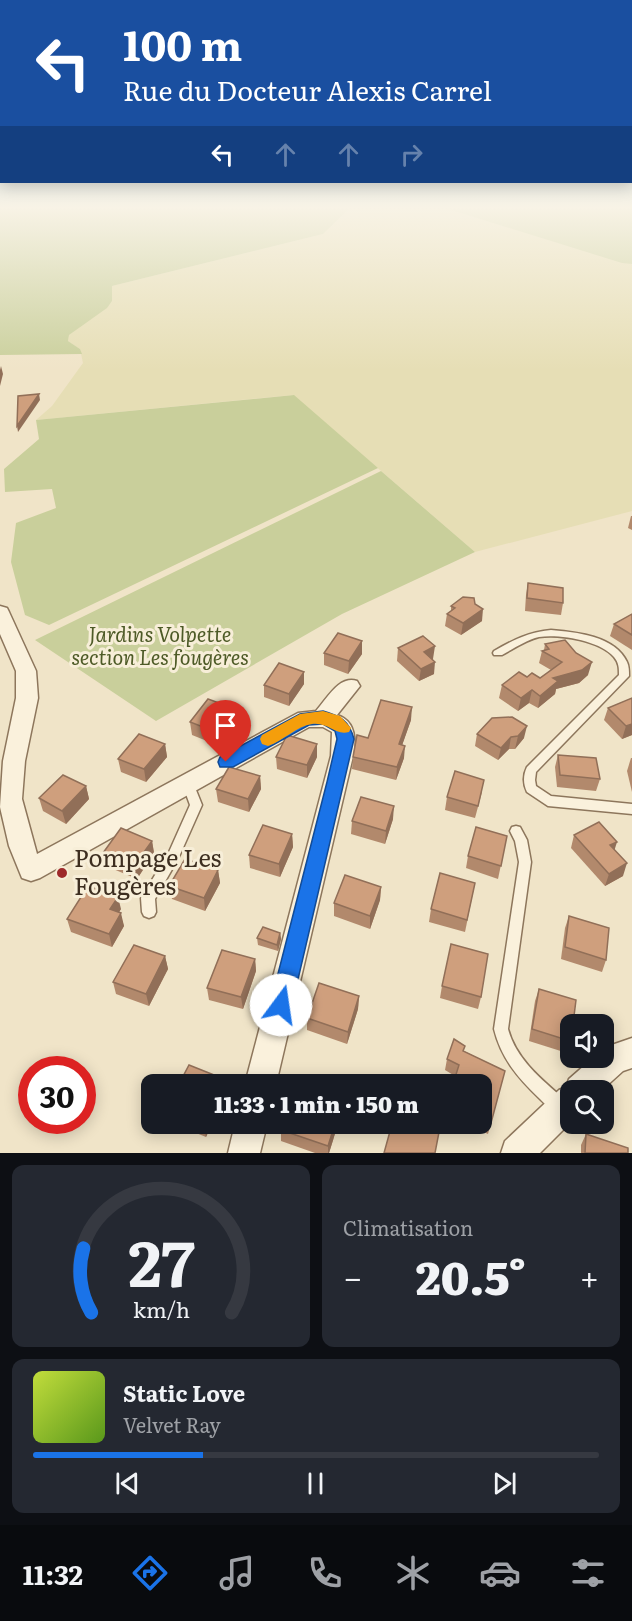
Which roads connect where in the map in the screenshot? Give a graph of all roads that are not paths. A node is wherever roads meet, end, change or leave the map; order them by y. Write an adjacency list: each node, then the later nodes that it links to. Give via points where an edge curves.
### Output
1 (3, 625): 5 (street, via 26,671 27,698 10,799 31,870)
2 (498, 653): 6 (lane, via 524,638 543,633 588,637 622,660 624,676 531,770 529,780 531,789 548,801)
3 (350, 686): 4 (street)
4 (323, 717): 5 (street, via 306,719); 10 (street, via 343,728 345,739)
5 (189, 783): 8 (lane, via 196,805 174,855 148,898)
6 (632, 809)
7 (516, 831): 12 (lane, via 525,862 501,1029 503,1044 519,1067)
8 (149, 912)
9 (632, 1053): 11 (street, via 614,1059)
10 (263, 1074)
11 (592, 1080)
12 (560, 1093)
13 (560, 1111): 16 (street)
14 (249, 1134): 15 (street)
15 (244, 1153)
16 (517, 1153)

